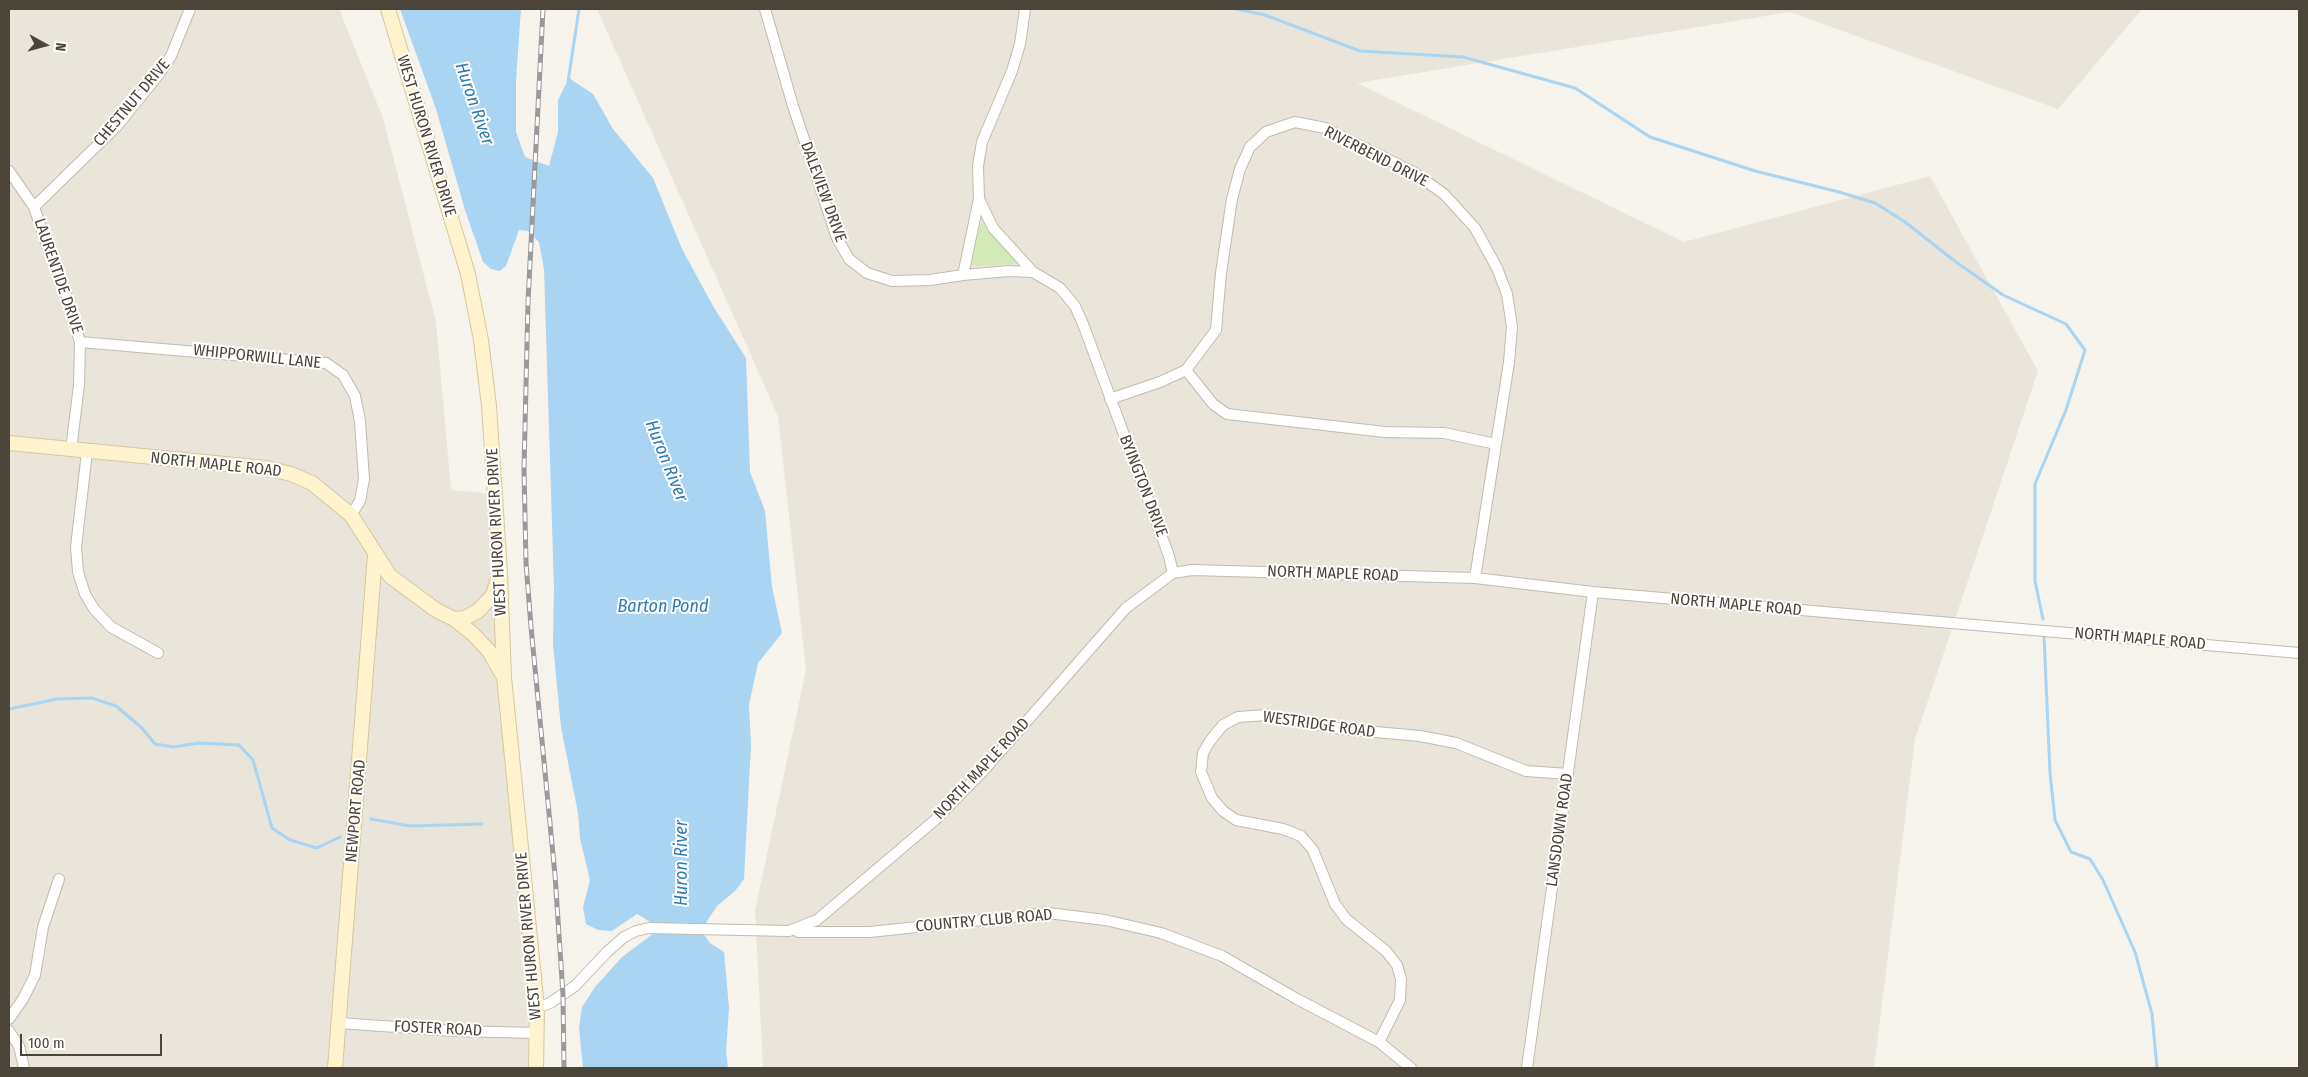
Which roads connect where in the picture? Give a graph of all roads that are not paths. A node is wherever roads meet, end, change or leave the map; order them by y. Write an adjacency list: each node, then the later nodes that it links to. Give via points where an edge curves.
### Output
1 (190, 9): 7 (street, CHESTNUT DRIVE, via 171,56 153,82 116,127)
2 (388, 9): 19 (street, WEST HURON RIVER DRIVE, via 468,274 489,406)
3 (765, 9): 9 (street, DALEVIEW DRIVE, via 837,238 849,259 867,273 892,281 930,280)
4 (1025, 9): 6 (street, via 1012,71 982,142 978,166)
5 (9, 171): 7 (street, LAURENTIDE DRIVE)
6 (979, 199): 8 (street, BYINGTON DRIVE, via 993,228); 9 (street)
7 (34, 208): 10 (street, LAURENTIDE DRIVE, via 65,290)
8 (1033, 272): 9 (street, DALEVIEW DRIVE); 12 (street, BYINGTON DRIVE, via 1060,288 1075,306)
9 (963, 274)
10 (80, 342): 15 (street, LAURENTIDE DRIVE, via 79,385); 17 (street, WHIPPORWILL LANE, via 326,363 343,375 355,396 360,420 364,479 360,501)
11 (1186, 370): 12 (street, RIVERBEND DRIVE); 14 (street, via 1213,404 1227,414 1385,432 1444,433); 14 (street, RIVERBEND DRIVE, via 1216,330 1232,199 1250,147 1266,132 1295,122 1325,128 1413,172 1444,194 1475,228 1498,268 1507,294 1512,327)
12 (1110, 399): 20 (street, BYINGTON DRIVE)
13 (9, 444): 15 (street, NORTH MAPLE ROAD)
14 (1496, 444): 21 (street, RIVERBEND DRIVE)
15 (71, 450): 16 (street, NORTH MAPLE ROAD)
16 (87, 452): 17 (street, NORTH MAPLE ROAD, via 266,468 312,483); 24 (street, via 76,547 78,572 85,594 111,627)
17 (351, 515): 18 (street, NORTH MAPLE ROAD)
18 (375, 554): 23 (street, NORTH MAPLE ROAD, via 390,576 436,610); 32 (street, NEWPORT ROAD)
19 (500, 572): 23 (street, via 493,594 478,612); 26 (street, WEST HURON RIVER DRIVE)
20 (1173, 573): 21 (street, NORTH MAPLE ROAD, via 1192,570); 29 (street, NORTH MAPLE ROAD, via 1126,608 985,769 935,820 824,915 804,927)
21 (1475, 578): 22 (street, NORTH MAPLE ROAD)
22 (1593, 592): 25 (street, NORTH MAPLE ROAD); 27 (street, LANSDOWN ROAD)
23 (454, 619): 26 (street, NORTH MAPLE ROAD, via 489,651)
24 (158, 653)
25 (2299, 653)
26 (504, 677): 30 (street, WEST HURON RIVER DRIVE)
27 (1568, 774): 35 (street, WESTRIDGE ROAD, via 1526,771 1456,743 1420,736 1342,729 1268,715 1238,717 1223,725 1210,741 1203,753 1202,772 1212,798 1236,820 1301,836 1313,850 1335,904 1397,965 1401,979 1400,1000); 40 (street, LANSDOWN ROAD)
28 (59, 879): 31 (street, via 43,927 35,975)
29 (789, 931): 30 (street, NORTH MAPLE ROAD, via 649,928 636,931 624,937 575,986); 35 (street, COUNTRY CLUB ROAD, via 870,932 1048,913 1105,920 1160,933 1222,956)
30 (537, 1008): 34 (street, WEST HURON RIVER DRIVE)
31 (9, 1019)
32 (338, 1023): 34 (street, FOSTER ROAD, via 455,1031); 37 (street, NEWPORT ROAD)
33 (9, 1031): 36 (street, via 19,1046)
34 (537, 1032): 38 (street, WEST HURON RIVER DRIVE)
35 (1379, 1042): 39 (street, COUNTRY CLUB ROAD)
36 (24, 1068)
37 (335, 1068)
38 (536, 1068)
39 (1411, 1068)
40 (1528, 1068)

